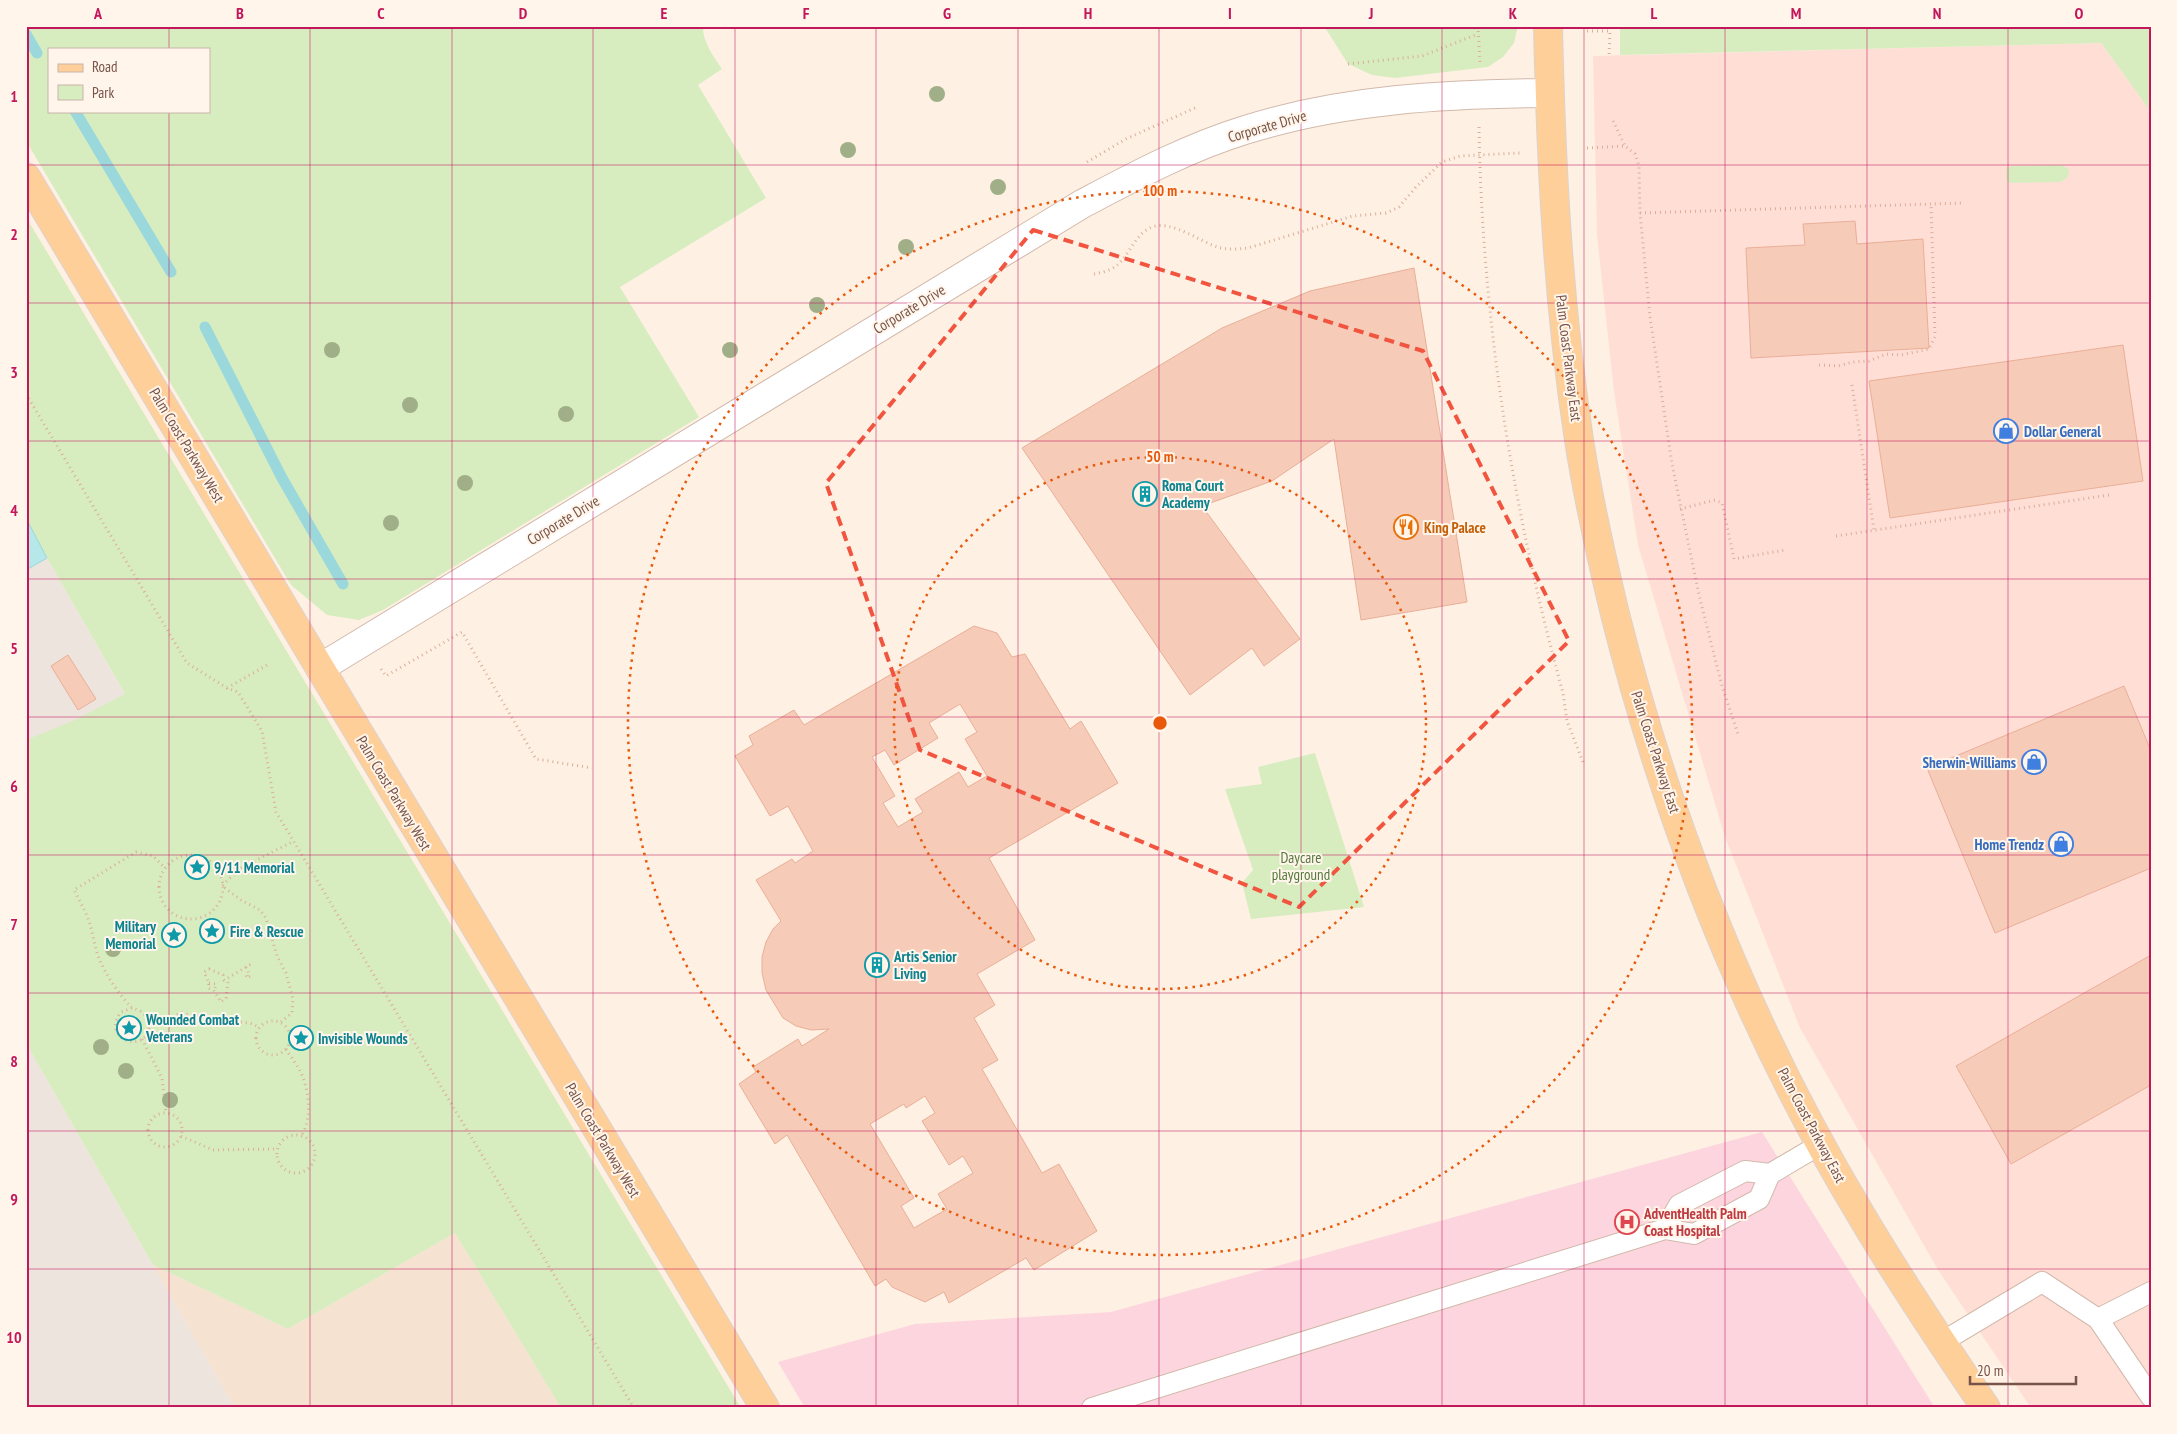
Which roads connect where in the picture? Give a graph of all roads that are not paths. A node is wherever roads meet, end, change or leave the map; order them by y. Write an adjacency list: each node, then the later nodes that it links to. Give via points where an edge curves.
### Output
1 (1548, 26): 2 (main road, Palm Coast Parkway East)
2 (1549, 92): 4 (street, Corporate Drive, via 1481,93 1370,102 1245,130 1147,169 1082,204); 5 (main road, Palm Coast Parkway East, via 1557,259 1572,385 1591,506 1620,634 1657,761 1716,923 1770,1044)
3 (26, 177): 4 (main road, Palm Coast Parkway West)
4 (320, 668): 12 (main road, Palm Coast Parkway West)
5 (1821, 1144): 6 (lane); 10 (main road, Palm Coast Parkway East, via 1860,1213)
6 (1770, 1174): 7 (lane, via 1746,1171 1679,1205); 7 (lane, via 1759,1199 1694,1234)
7 (1665, 1229): 13 (lane)
8 (2151, 1292): 9 (lane)
9 (2098, 1319): 10 (lane, via 2042,1282); 11 (lane)
10 (1942, 1342): 14 (main road, Palm Coast Parkway East)
11 (2151, 1397)
12 (765, 1408)
13 (1092, 1408)
14 (1986, 1408)

